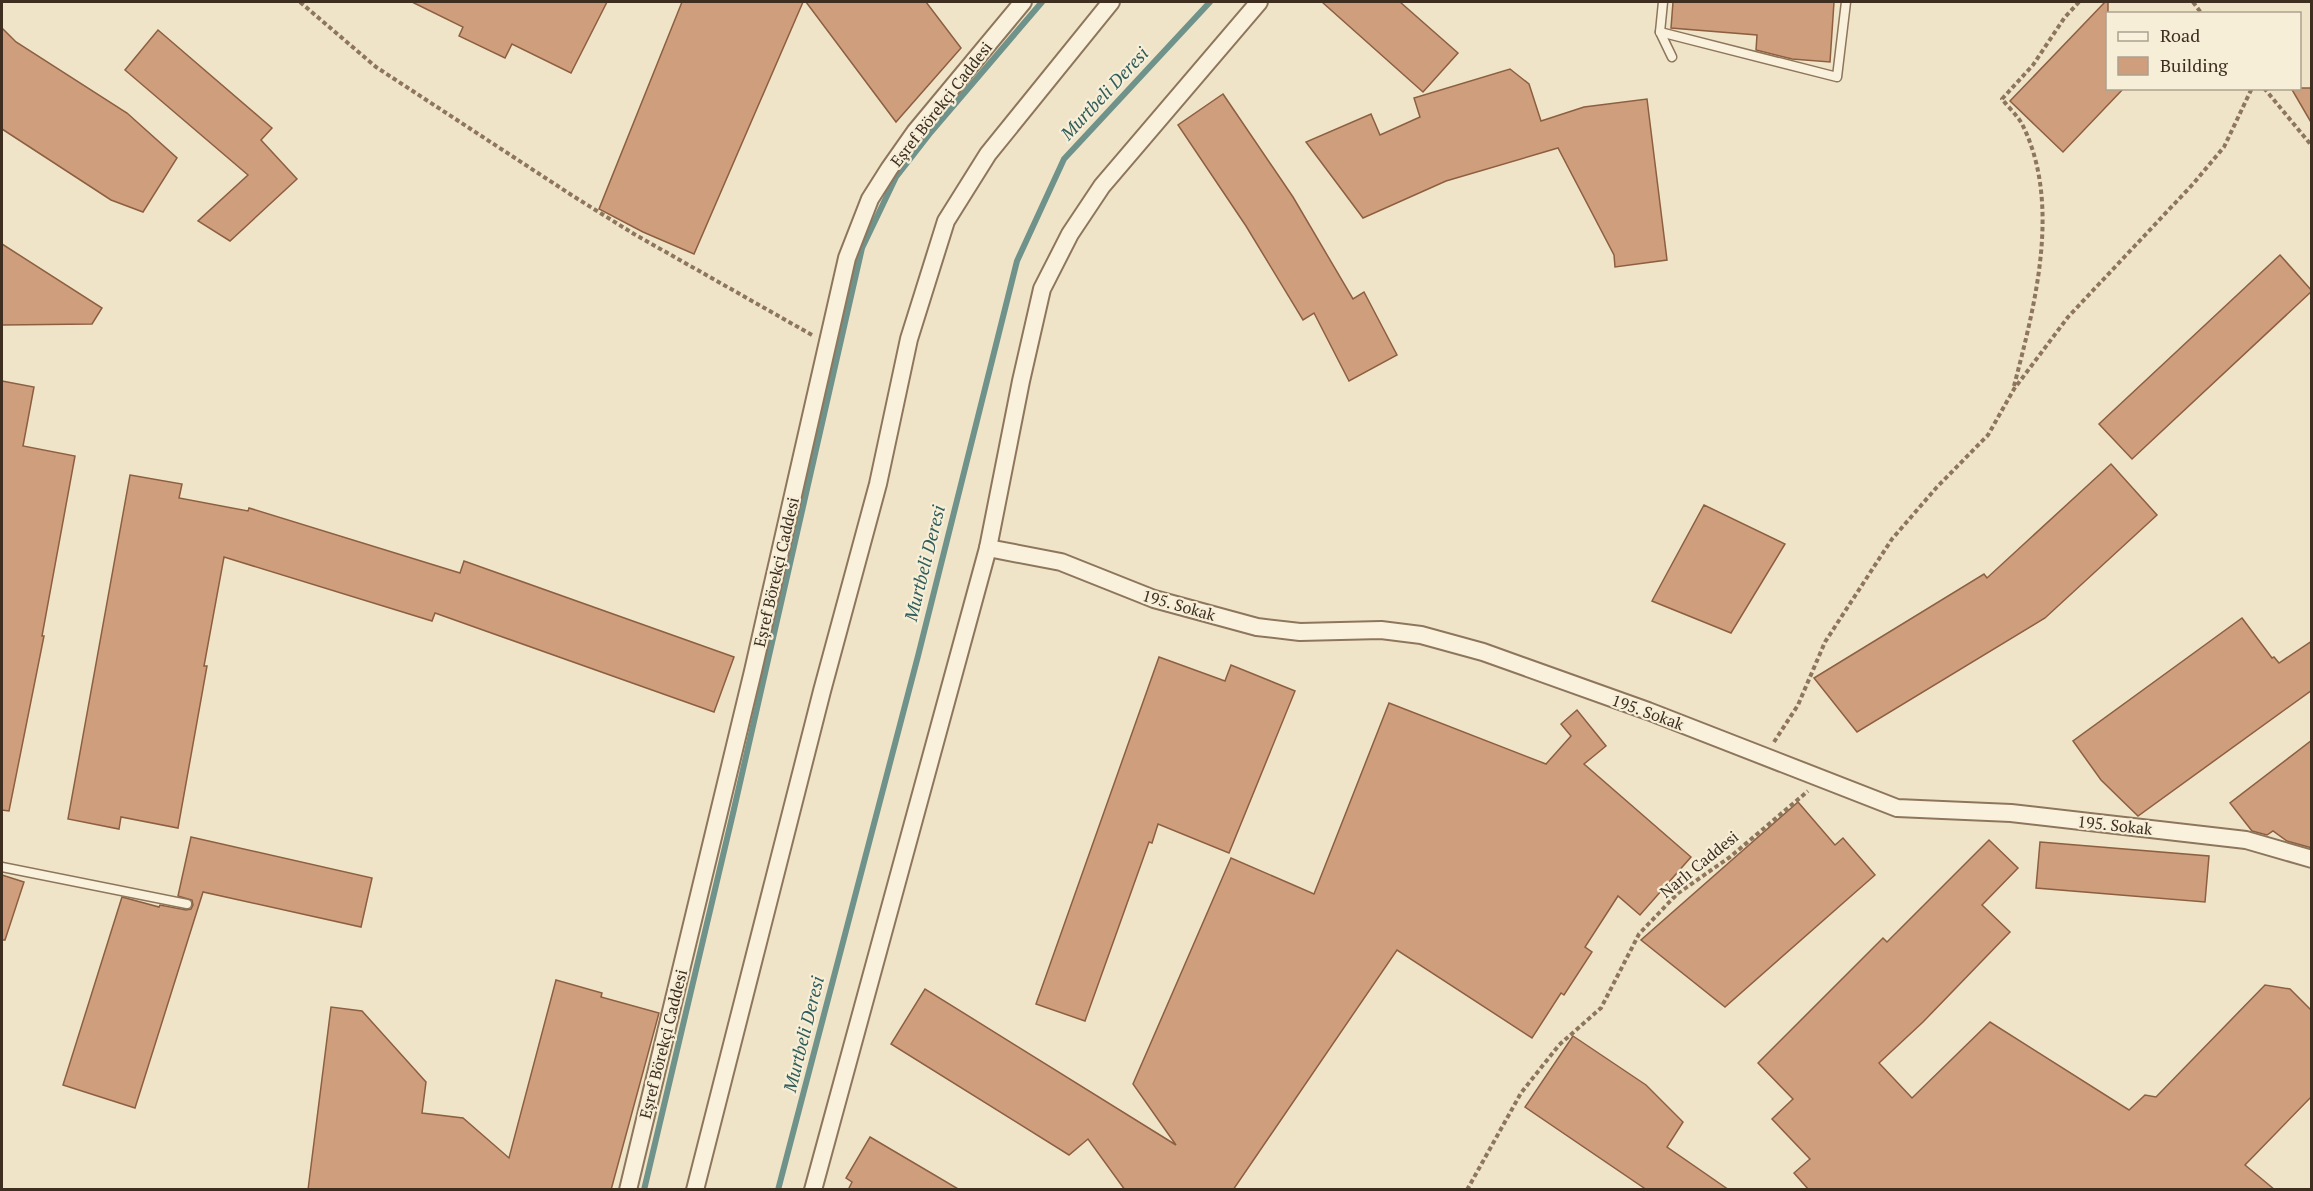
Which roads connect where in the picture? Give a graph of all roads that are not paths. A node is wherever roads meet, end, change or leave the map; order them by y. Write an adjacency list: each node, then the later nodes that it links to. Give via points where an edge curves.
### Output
1 (1023, 2): 12 (street, Eşref Börekçi Caddesi, via 915,132 870,199 847,258 748,694)
2 (1111, 2): 13 (street, via 988,154 946,221 909,339 878,484)
3 (1259, 2): 8 (street, via 1102,186 1070,234 1042,289)
4 (1663, 2): 6 (lane)
5 (1845, 2): 6 (lane, via 1838,77)
6 (1660, 32): 7 (lane)
7 (1672, 57)
8 (988, 548): 9 (street, 195. Sokak, via 1061,562 1154,600 1257,627 1300,632 1381,630 1483,652 1897,808 2011,813 2246,840); 14 (street)
9 (2312, 859)
10 (2, 867): 11 (lane)
11 (187, 904)
12 (628, 1190)
13 (695, 1190)
14 (813, 1190)

